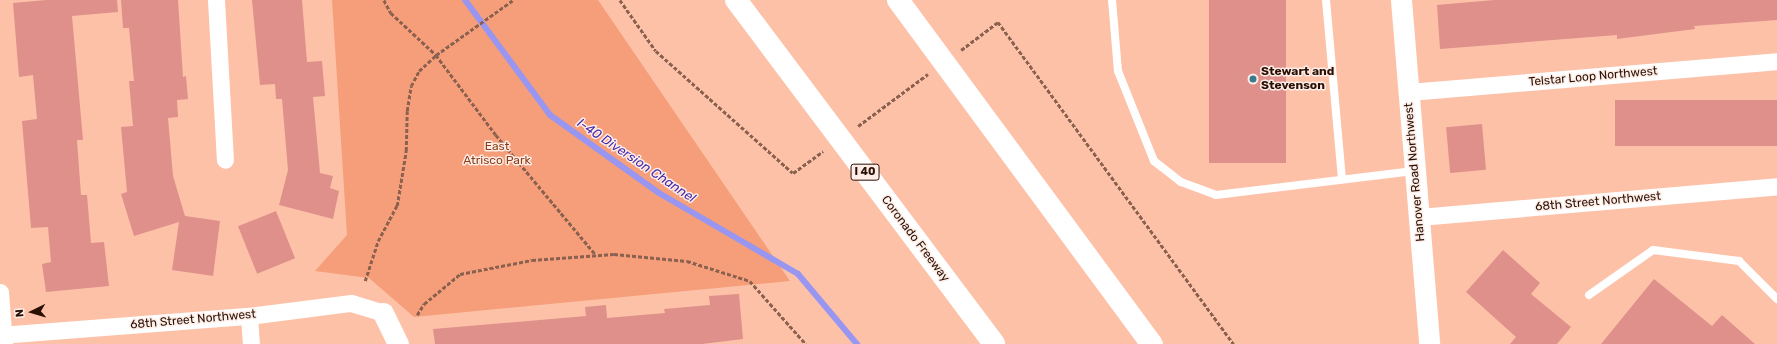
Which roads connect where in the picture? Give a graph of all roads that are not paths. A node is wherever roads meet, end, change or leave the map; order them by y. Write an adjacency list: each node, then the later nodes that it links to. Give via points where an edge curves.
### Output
1 (216, 0): 9 (street)
2 (736, 0): 22 (highway, Coronado Freeway / I 40)
3 (898, 0): 23 (highway)
4 (1112, 0): 11 (lane, via 1118,71 1154,161 1181,182 1216,195)
5 (1326, 0): 11 (lane)
6 (1401, 0): 8 (street, Hanover Road Northwest)
7 (1777, 61): 8 (street, Telstar Loop Northwest)
8 (1409, 92): 10 (street, Hanover Road Northwest)
9 (225, 160)
10 (1415, 171): 11 (lane); 13 (street, Hanover Road Northwest)
11 (1342, 179)
12 (1777, 186): 13 (street, 68th Street Northwest)
13 (1419, 217): 24 (street, Hanover Road Northwest)
14 (0, 292): 19 (street)
15 (1589, 295): 16 (lane, via 1653,250 1739,261)
16 (1777, 298)
17 (383, 313): 18 (street, 68th Street Northwest, via 351,303); 21 (street)
18 (249, 316): 19 (street, 68th Street Northwest); 20 (street)
19 (3, 338)
20 (251, 344)
21 (398, 344)
22 (994, 344)
23 (1152, 344)
24 (1428, 344)

